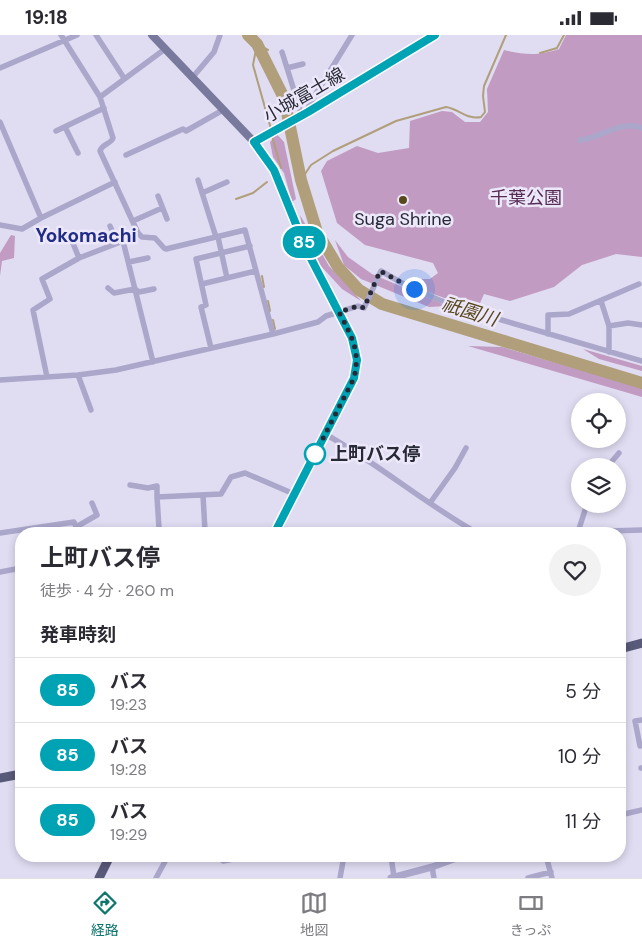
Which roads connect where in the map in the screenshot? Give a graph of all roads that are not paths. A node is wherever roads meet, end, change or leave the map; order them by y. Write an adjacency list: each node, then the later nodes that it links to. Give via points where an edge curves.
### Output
1 (76, 35): 8 (street)
2 (96, 35): 16 (street)
3 (152, 35): 10 (main road)
4 (220, 35): 15 (street, via 214,53)
5 (352, 35): 20 (street)
6 (421, 35): 9 (street)
7 (435, 35): 9 (main road, 小城富士線)
8 (62, 38): 13 (street); 17 (street)
9 (421, 45): 20 (main road, 小城富士線)
10 (165, 49): 15 (main road); 16 (street)
11 (282, 52): 14 (street)
12 (302, 64): 14 (street)
13 (0, 68)
14 (287, 68): 20 (street)
15 (192, 78): 19 (main road)
16 (124, 79): 17 (street)
17 (100, 97): 18 (street)
18 (104, 108): 22 (street); 31 (street, via 113,138 100,151)
19 (224, 110): 26 (main road); 28 (street, via 186,131 184,129)
20 (305, 114): 26 (main road, 小城富士線)
21 (0, 122): 35 (street)
22 (65, 127): 24 (street); 27 (street)
23 (642, 128): 25 (street, via 617,128)
24 (56, 131)
25 (580, 140)
26 (254, 142): 57 (main road, 小城富士線, via 274,170 306,249)
27 (78, 153)
28 (126, 155)
29 (198, 180): 32 (street)
30 (227, 181): 32 (street)
31 (115, 182): 35 (street); 37 (street)
32 (202, 193): 41 (street)
33 (158, 197): 34 (street)
34 (162, 208): 36 (street); 37 (street)
35 (41, 218): 38 (street, via 22,229)
36 (167, 219)
37 (133, 221): 40 (street)
38 (0, 225)
39 (110, 226): 43 (street)
40 (138, 233): 41 (street, via 142,237 155,238 164,249); 43 (street)
41 (217, 237): 44 (street, via 245,230); 45 (street)
42 (72, 241): 46 (street)
43 (120, 241): 46 (street); 48 (street)
44 (250, 246): 45 (street); 49 (street)
45 (222, 253): 50 (street); 51 (street, via 196,259)
46 (80, 258): 67 (street, via 42,279 50,299 33,310)
47 (148, 258): 48 (street)
48 (128, 262): 54 (street)
49 (256, 271): 50 (street); 60 (street)
50 (227, 278): 51 (street)
51 (202, 284): 62 (street, via 206,305 201,307)
52 (639, 284): 56 (street)
53 (108, 288): 54 (street, via 114,293)
54 (135, 289): 55 (street, via 138,292); 65 (street)
55 (154, 289)
56 (600, 301): 59 (street); 61 (street, via 569,315 548,315)
57 (339, 312): 60 (street, via 318,322); 61 (street, via 358,306 364,308 380,271 439,300); 70 (main road, 小城富士線, via 356,349 356,368)
58 (642, 325): 59 (street)
59 (609, 326): 63 (street)
60 (273, 334): 62 (street)
61 (548, 334): 63 (street)
62 (211, 348): 65 (street)
63 (609, 351): 64 (street)
64 (642, 361)
65 (153, 362): 66 (street)
66 (78, 375): 67 (street); 69 (street)
67 (47, 377): 68 (street)
68 (0, 380)
69 (90, 410)
70 (325, 434): 75 (main road, 小城富士線); 79 (street)
71 (466, 448): 79 (street)
72 (619, 453): 73 (street)
73 (615, 458)
74 (130, 485): 77 (street, via 157,486)
75 (294, 494): 76 (street, via 245,473 231,477 221,494); 85 (main road, 小城富士線)
76 (203, 495): 77 (street); 84 (street)
77 (157, 497): 83 (street)
78 (92, 503): 82 (street, via 97,515)
79 (430, 503): 86 (street)
80 (584, 513): 87 (street)
81 (48, 527): 82 (street, via 74,522)
82 (76, 527)
83 (159, 527)
84 (205, 527)
85 (278, 527)
86 (468, 527)
87 (580, 527)
88 (626, 530): 89 (street)
89 (642, 530)
90 (15, 532): 91 (street)
91 (0, 533)
92 (15, 569): 93 (street)
93 (0, 572)
94 (642, 643): 95 (main road)
95 (626, 647)
96 (642, 720): 97 (street, via 635,721)
97 (642, 745)
98 (15, 775): 99 (main road)
99 (0, 779)
100 (642, 811): 101 (street)
101 (626, 814)
102 (107, 862): 111 (main road)
103 (165, 862): 112 (street)
104 (343, 862): 113 (street)
105 (392, 862): 110 (street)
106 (446, 862): 108 (street)
107 (548, 862): 109 (street)
108 (432, 867): 110 (street); 114 (street)
109 (552, 875): 115 (street)
110 (396, 877)
111 (99, 878)
112 (156, 878)
113 (340, 878)
114 (434, 878)
115 (528, 878)

